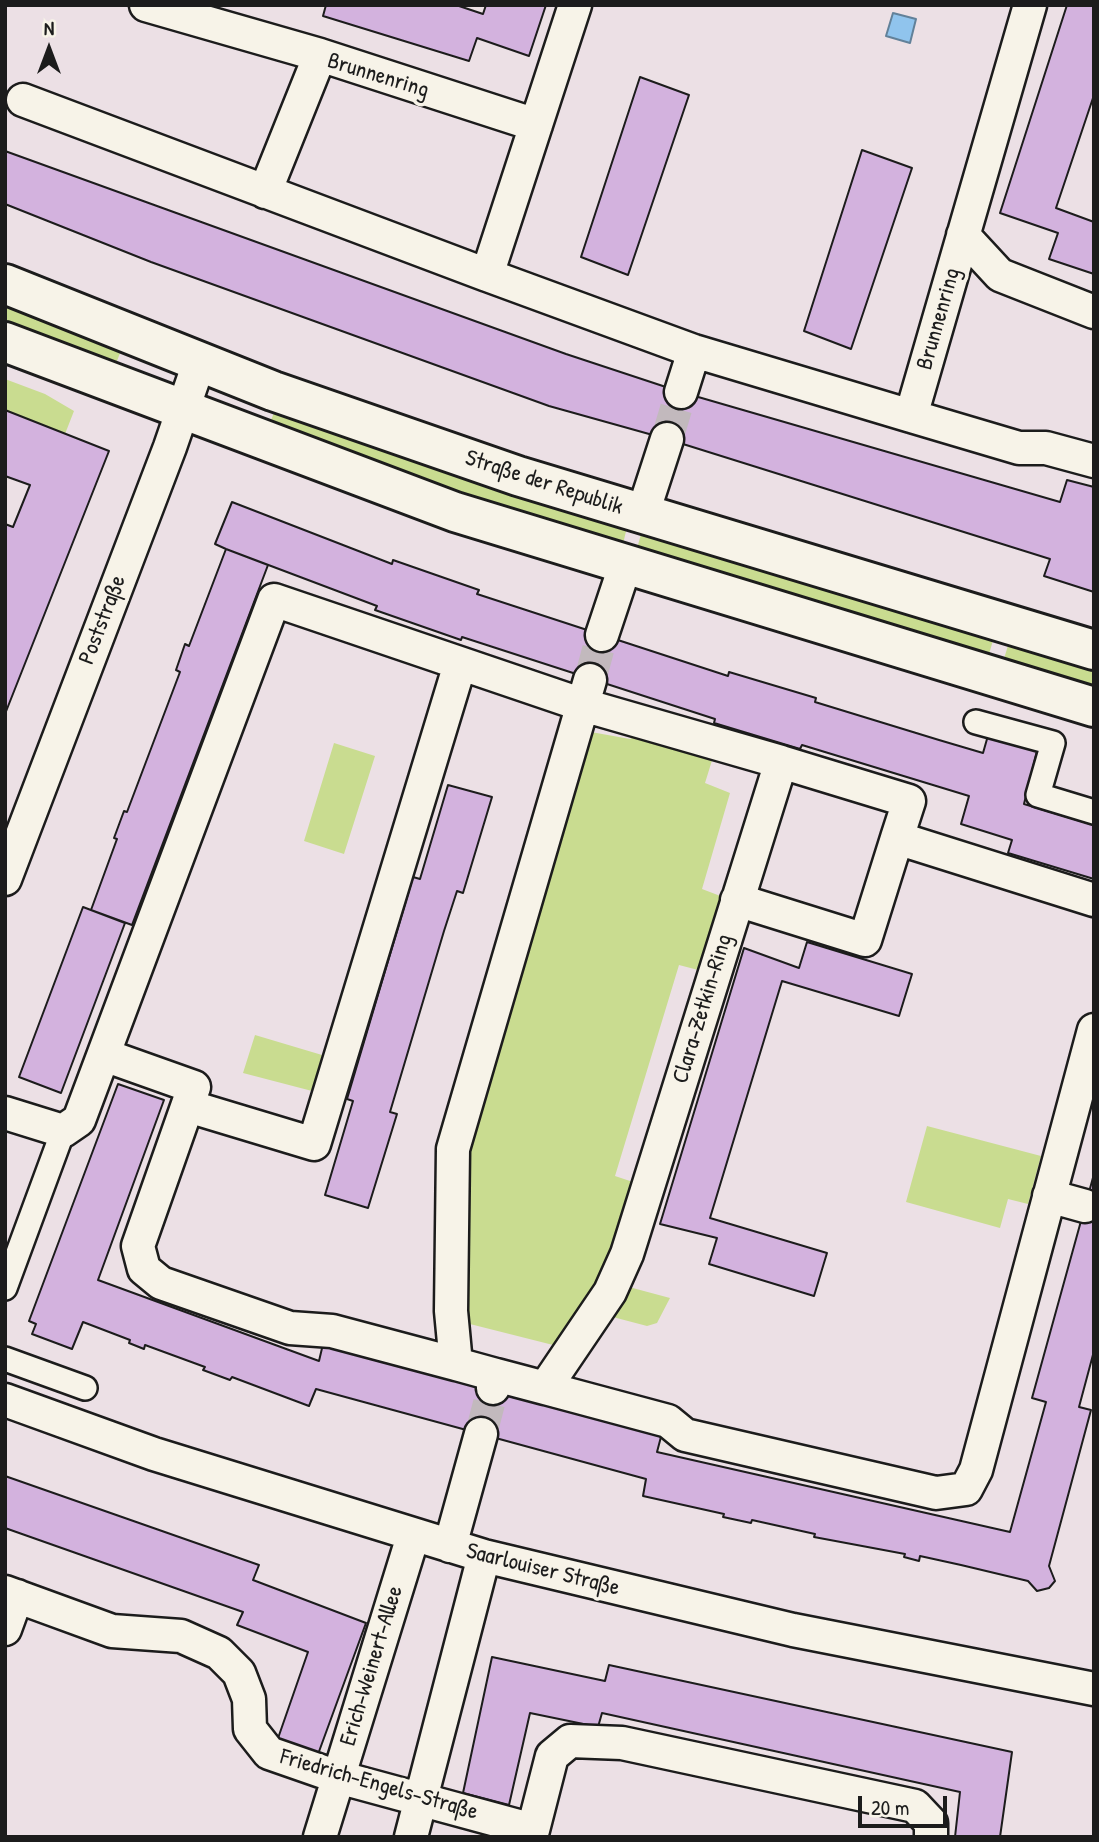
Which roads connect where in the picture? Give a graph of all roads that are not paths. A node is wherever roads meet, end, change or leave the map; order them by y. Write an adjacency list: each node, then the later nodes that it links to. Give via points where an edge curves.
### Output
1 (146, 5): 4 (street)
2 (575, 5): 6 (street)
3 (1030, 5): 8 (street, Brunnenring)
4 (320, 55): 6 (street, Brunnenring); 7 (street, Brunnenring)
5 (23, 100): 7 (street)
6 (536, 125): 9 (street)
7 (265, 192): 9 (street)
8 (962, 235): 11 (street, via 1000,275); 17 (street, Brunnenring)
9 (487, 275): 13 (street)
10 (5, 284): 14 (street, Straße der Republik)
11 (1094, 312)
12 (5, 342): 16 (street)
13 (694, 351): 15 (street); 17 (street)
14 (200, 360): 16 (street, Poststraße); 20 (street, Straße der Republik, via 273,391)
15 (681, 392)
16 (183, 411): 21 (street, via 455,512); 31 (street, Poststraße)
17 (911, 416): 19 (street, via 1018,448 1046,448)
18 (667, 439): 20 (street)
19 (1094, 461)
20 (642, 516): 23 (street, Straße der Republik)
21 (625, 566): 22 (street); 26 (street)
22 (602, 635)
23 (1094, 650)
24 (460, 664): 25 (street); 35 (street, via 274,600); 36 (street, via 314,1144)
25 (586, 692): 28 (street); 43 (street, via 453,1149 451,1311)
26 (1094, 708)
27 (976, 722): 29 (street, via 1053,743 1038,795)
28 (781, 762): 30 (street, via 909,801); 32 (street, Clara-Zetkin-Ring)
29 (1094, 812)
30 (897, 838): 32 (street, via 865,940); 33 (street)
31 (5, 879)
32 (737, 900): 45 (street, Clara-Zetkin-Ring, via 627,1254 610,1292)
33 (1094, 900)
34 (1094, 1030): 39 (street)
35 (104, 1055): 36 (street, via 194,1087); 38 (street, via 79,1120)
36 (188, 1106): 43 (street, via 138,1246 144,1269 161,1283 290,1328 332,1331)
37 (5, 1113): 38 (street)
38 (63, 1131): 41 (street)
39 (1049, 1196): 40 (street); 45 (street, via 976,1470 966,1489 936,1493 722,1444 685,1435 668,1421)
40 (1085, 1206)
41 (5, 1288)
42 (5, 1359): 44 (street)
43 (456, 1364): 45 (street, via 494,1382)
44 (85, 1388)
45 (545, 1388)
46 (5, 1400): 48 (street, Saarlouiser Straße, via 154,1454)
47 (481, 1434): 49 (street)
48 (413, 1536): 49 (street, Saarlouiser Straße); 54 (street, Erich-Weinert-Allee)
49 (450, 1546): 50 (street, Saarlouiser Straße)
50 (484, 1556): 53 (street, Saarlouiser Straße, via 793,1630); 55 (street)
51 (11, 1594): 52 (street); 54 (street, Friedrich-Engels-Straße, via 112,1631 181,1636 219,1653 239,1673 249,1699 250,1729 270,1753)
52 (5, 1629)
53 (1094, 1689)
54 (338, 1777): 55 (street, Friedrich-Engels-Straße); 57 (street, Erich-Weinert-Allee)
55 (421, 1799): 56 (street, Friedrich-Engels-Straße); 58 (street)
56 (533, 1833): 59 (street, Friedrich-Engels-Straße, via 552,1756 570,1741 622,1743 915,1806 931,1823)
57 (320, 1837)
58 (411, 1837)
59 (931, 1837)

